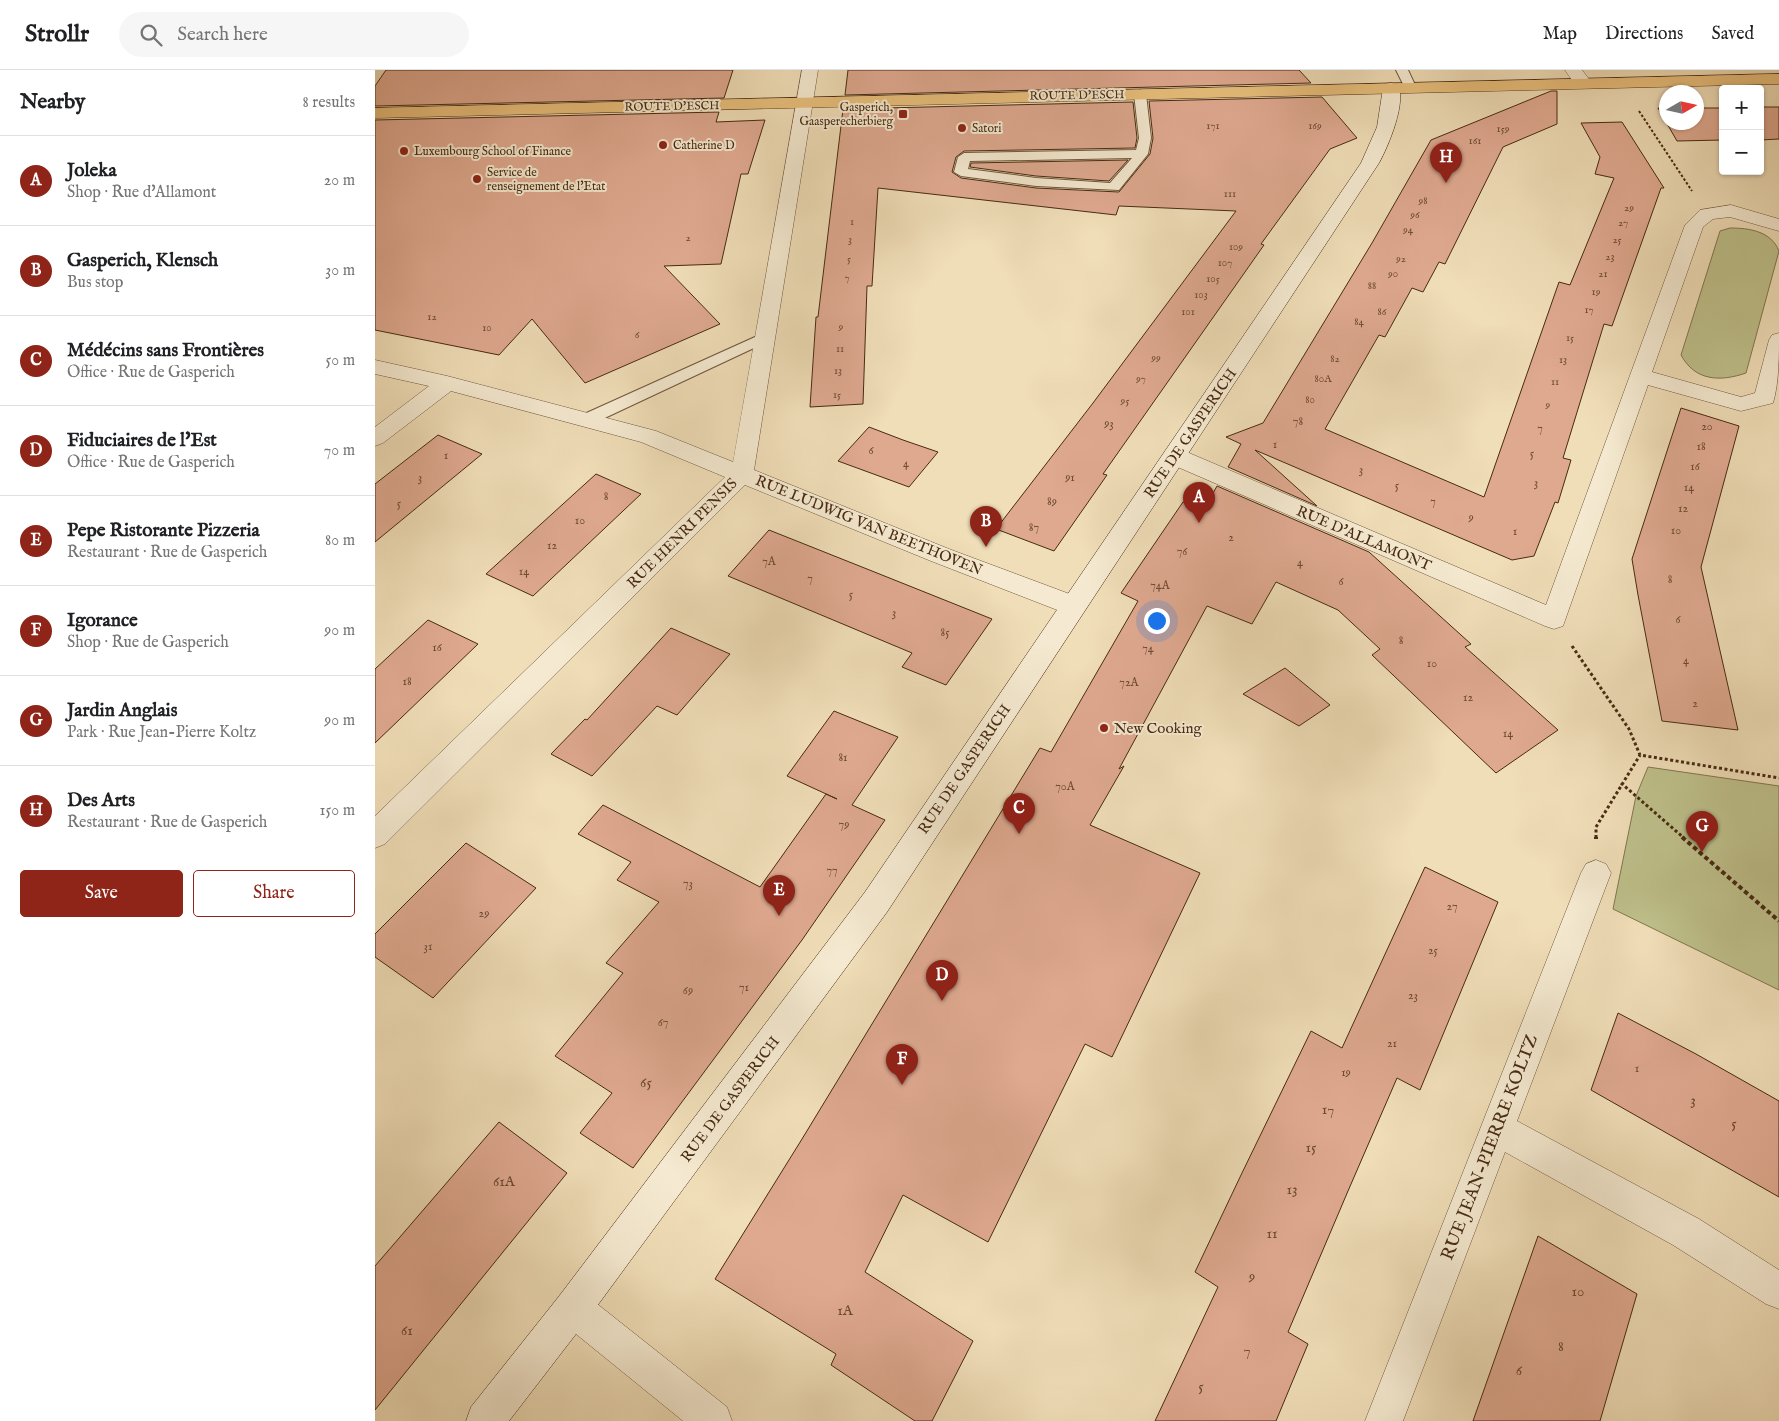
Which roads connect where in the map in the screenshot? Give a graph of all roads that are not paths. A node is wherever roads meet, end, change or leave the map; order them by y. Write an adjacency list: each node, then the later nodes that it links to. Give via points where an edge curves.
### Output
1 (810, 70): 8 (street, RUE HENRI PENSIS)
2 (1402, 70): 6 (lane)
3 (1573, 70): 5 (street)
4 (1779, 79): 5 (main road, ROUTE D'ESCH)
5 (1584, 83): 6 (main road, ROUTE D'ESCH)
6 (1400, 88): 7 (main road, ROUTE D'ESCH); 19 (street, RUE DE GASPERICH, via 1382,143)
7 (1140, 94): 8 (main road, ROUTE D'ESCH); 10 (lane, via 1145,138)
8 (805, 102): 9 (main road, ROUTE D'ESCH); 12 (street, RUE HENRI PENSIS)
9 (375, 113)
10 (1142, 154): 10 (lane, via 1114,187 1036,182 961,172 964,157)
11 (1779, 225): 15 (street, via 1731,211 1707,214 1693,225)
12 (766, 337): 17 (lane); 20 (street, RUE HENRI PENSIS)
13 (1779, 340): 15 (street, via 1765,398 1741,404)
14 (375, 367): 16 (street, RUE LUDWIG VAN BEETHOVEN)
15 (1640, 376): 19 (street, RUE D'ALLAMONT, via 1554,619)
16 (447, 383): 17 (street, RUE LUDWIG VAN BEETHOVEN); 18 (street)
17 (588, 419): 20 (street, RUE LUDWIG VAN BEETHOVEN, via 649,436)
18 (375, 438)
19 (1174, 456): 21 (street, RUE DE GASPERICH)
20 (742, 474): 21 (street, RUE LUDWIG VAN BEETHOVEN); 22 (street, RUE HENRI PENSIS)
21 (1074, 606): 26 (street, RUE DE GASPERICH, via 876,902)
22 (375, 835)
23 (1596, 873): 24 (street, RUE JEAN-PIERRE KOLTZ)
24 (1496, 1128): 25 (street, via 1686,1232); 29 (street, RUE JEAN-PIERRE KOLTZ)
25 (1779, 1291)
26 (573, 1308): 27 (street, RUE DE GASPERICH); 28 (street)
27 (485, 1421)
28 (713, 1421)
29 (1384, 1421)

